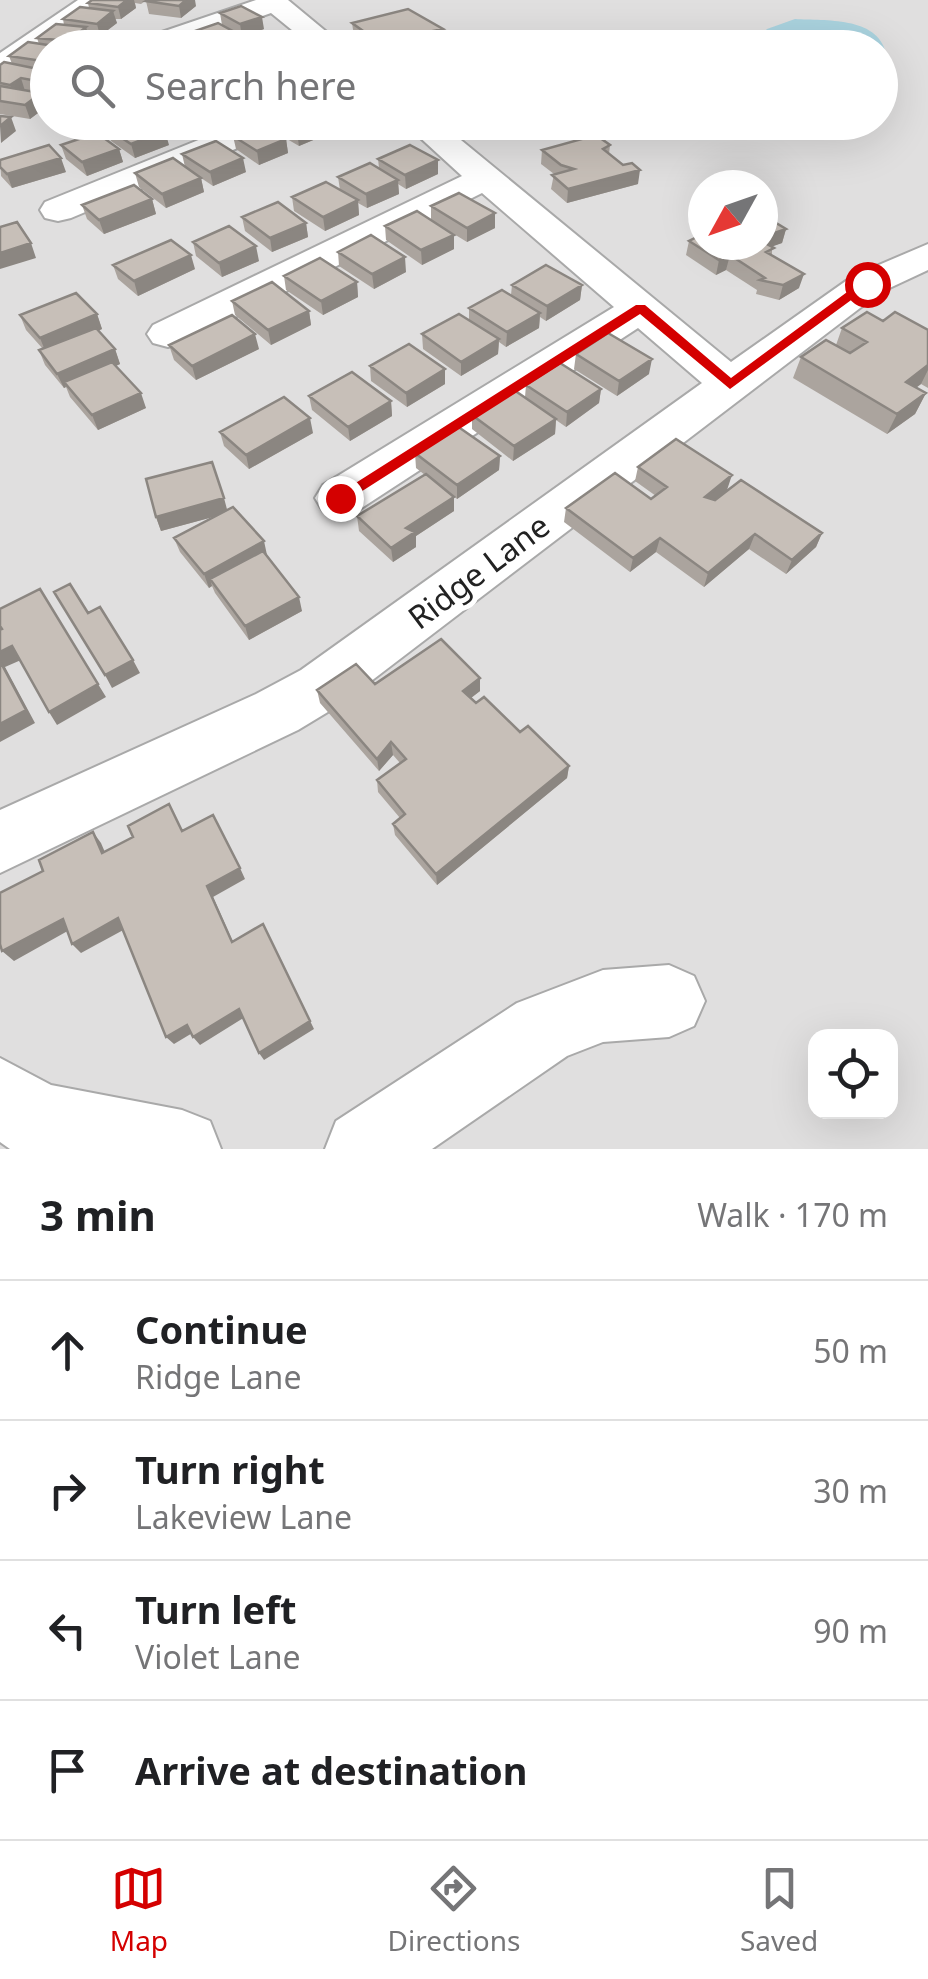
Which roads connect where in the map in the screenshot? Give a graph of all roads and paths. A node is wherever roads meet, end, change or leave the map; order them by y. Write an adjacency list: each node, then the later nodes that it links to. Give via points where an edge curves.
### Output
1 (96, 0): 3 (street)
2 (273, 1): 4 (street); 5 (street)
3 (52, 30)
4 (191, 30)
5 (309, 30)
6 (30, 45): 7 (street)
7 (0, 66)
8 (228, 140): 11 (street)
9 (440, 140): 10 (street)
10 (485, 178): 13 (street); 14 (street)
11 (58, 210)
12 (928, 255): 15 (street, Ridge Lane, via 867,284)
13 (641, 308): 15 (street); 16 (street)
14 (168, 334)
15 (730, 385): 17 (street, Ridge Lane, via 320,687)
16 (340, 498)
17 (0, 842)
18 (669, 1001): 21 (street, via 603,1006 543,1029)
19 (0, 1096): 20 (street, via 36,1122)
20 (182, 1149)
21 (364, 1149)

